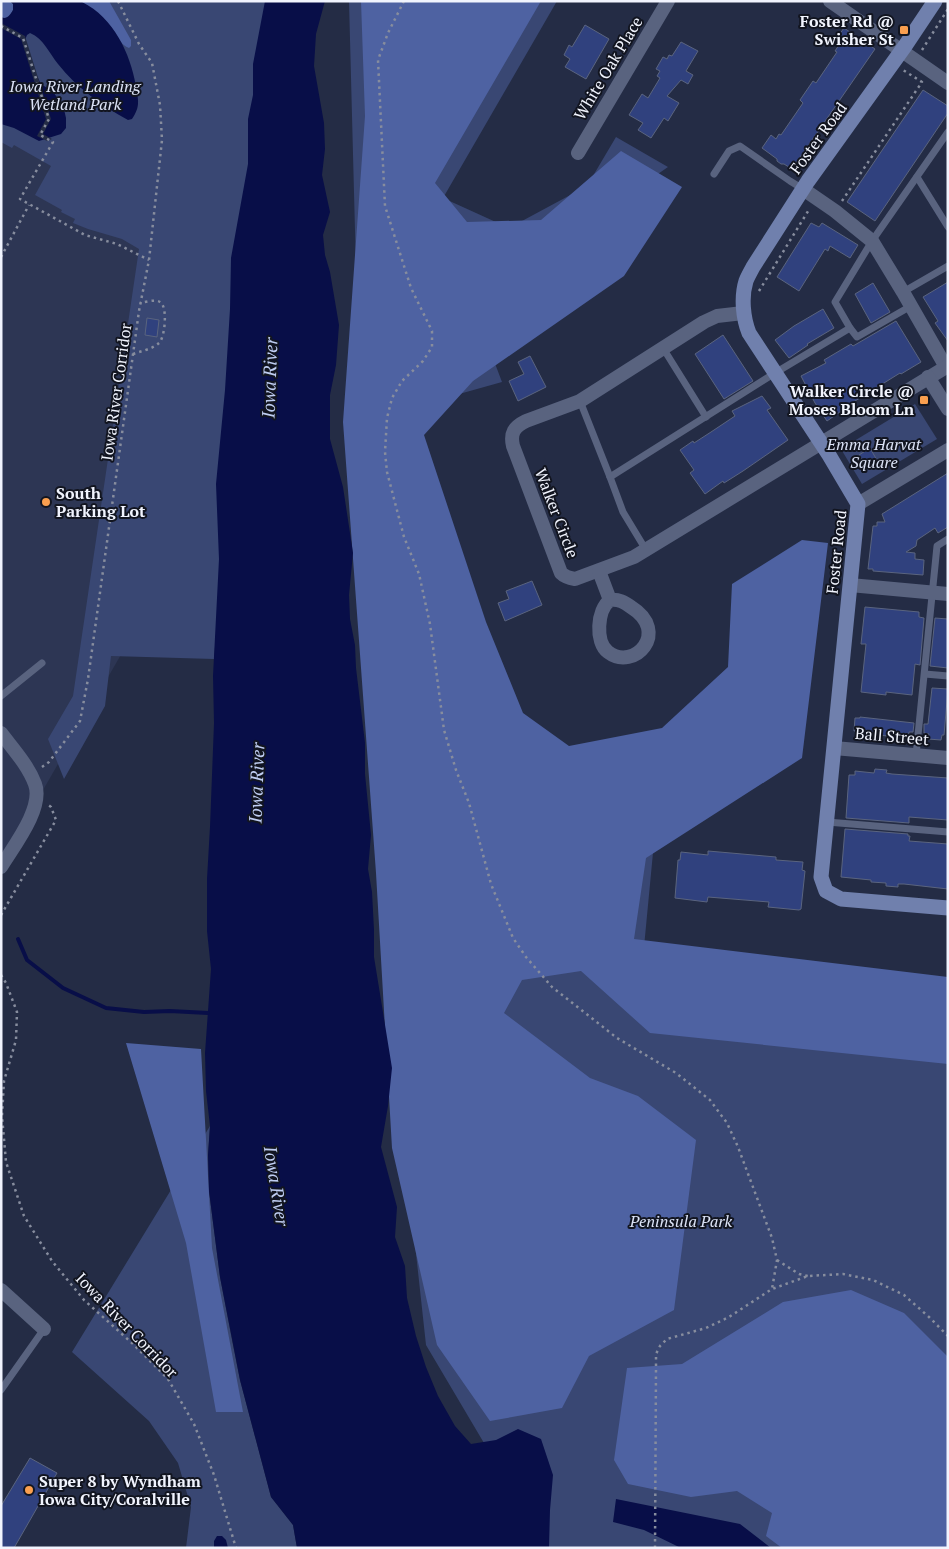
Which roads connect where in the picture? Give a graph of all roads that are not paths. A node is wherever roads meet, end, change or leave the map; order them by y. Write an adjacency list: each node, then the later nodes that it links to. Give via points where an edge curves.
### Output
1 (668, 1): 7 (street, White Oak Place)
2 (935, 1): 4 (street, Foster Road)
3 (836, 3): 4 (street)
4 (902, 51): 5 (street); 10 (street, Foster Road)
5 (948, 82)
6 (948, 132): 9 (lane)
7 (578, 153)
8 (714, 174): 10 (lane, via 729,151 740,146)
9 (917, 177): 11 (lane); 12 (lane)
10 (803, 189): 12 (street); 16 (street, Foster Road, via 746,281)
11 (948, 226)
12 (872, 241): 14 (street); 17 (lane, via 835,302)
13 (948, 266): 14 (lane)
14 (903, 292): 15 (street)
15 (911, 306): 17 (lane, via 857,337); 19 (street)
16 (743, 313): 18 (street, Walker Circle, via 717,316); 20 (street, Foster Road, via 749,333)
17 (850, 328): 20 (lane)
18 (663, 348): 22 (street, Walker Circle); 24 (lane)
19 (947, 366): 21 (street, Walker Circle)
20 (775, 373): 24 (lane); 25 (street, Foster Road)
21 (928, 377): 23 (street); 25 (street, Walker Circle)
22 (580, 401): 27 (lane); 31 (street, Walker Circle, via 526,421 513,431 511,438 561,573 575,579)
23 (948, 409)
24 (706, 417): 27 (lane)
25 (820, 443): 28 (street, Foster Road); 30 (street, Walker Circle)
26 (948, 450): 28 (street)
27 (610, 477): 30 (lane, via 623,512)
28 (858, 504): 32 (street, Foster Road)
29 (948, 539): 33 (lane, via 937,546)
30 (646, 550): 31 (street, Walker Circle)
31 (599, 571): 35 (street)
32 (850, 585): 33 (street); 41 (street, Foster Road)
33 (933, 593): 34 (street); 37 (lane)
34 (948, 594)
35 (610, 600)
36 (42, 663): 39 (lane)
37 (925, 674): 38 (lane); 42 (lane)
38 (948, 676)
39 (1, 696)
40 (1, 733): 46 (street, via 36,786 36,803 31,817)
41 (834, 748): 42 (street, Ball Street); 44 (street, Foster Road)
42 (916, 755): 43 (street, Ball Street)
43 (948, 758)
44 (826, 822): 45 (lane); 47 (street, Foster Road, via 821,877 826,891 841,899)
45 (948, 832)
46 (1, 868)
47 (948, 908)
48 (1, 1290): 49 (street)
49 (44, 1329): 50 (lane)
50 (1, 1390)

